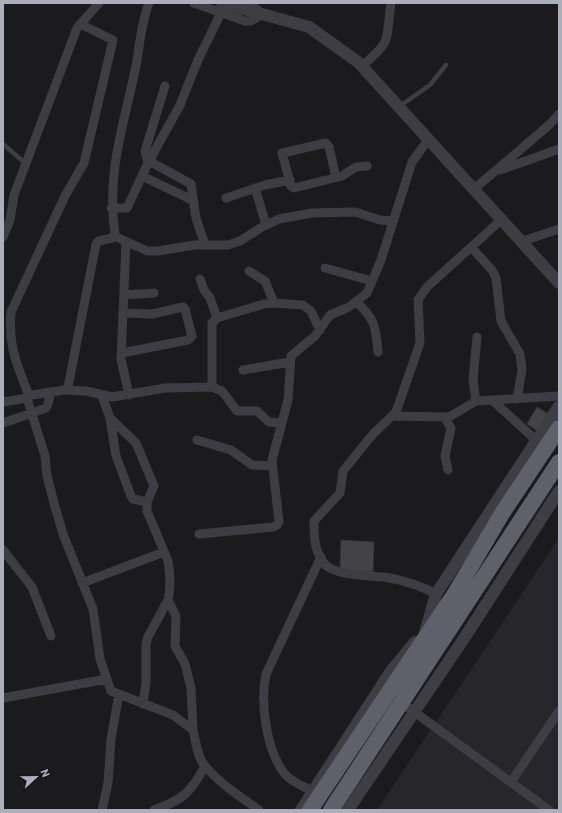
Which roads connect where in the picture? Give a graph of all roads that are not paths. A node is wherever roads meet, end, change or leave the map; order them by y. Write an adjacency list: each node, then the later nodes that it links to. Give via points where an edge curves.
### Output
1 (99, 3): 8 (street)
2 (149, 3): 28 (street, via 144,16 136,65 114,160)
3 (194, 3): 6 (street)
4 (391, 3): 10 (street, via 388,39 385,45)
5 (248, 7): 6 (street); 7 (street)
6 (221, 8): 7 (street, via 251,21); 17 (street, via 180,105)
7 (261, 15): 10 (street, via 309,27)
8 (80, 24): 18 (street); 62 (street, via 113,40 84,163 11,312 11,346)
9 (446, 65): 12 (lane, via 430,85)
10 (362, 66): 12 (street)
11 (165, 86): 17 (street, via 145,151)
12 (399, 107): 14 (street)
13 (559, 114): 20 (street)
14 (428, 140): 25 (street); 30 (street, via 412,162)
15 (3, 144): 18 (lane)
16 (559, 149): 20 (street)
17 (149, 162): 21 (street); 27 (street, via 189,182)
18 (26, 164): 34 (street, via 14,195 10,220)
19 (367, 166): 22 (street, via 356,167)
20 (494, 172): 25 (street)
21 (142, 176): 27 (street); 28 (street, via 127,208)
22 (336, 177): 23 (street, via 294,188); 23 (street, via 329,147 324,143 282,152)
23 (290, 180): 24 (street)
24 (255, 188): 26 (street); 31 (street)
25 (473, 190): 29 (street)
26 (226, 198)
27 (192, 200): 37 (street)
28 (111, 208): 33 (street)
29 (500, 220): 35 (street); 38 (street)
30 (392, 221): 31 (street, via 382,221 362,213 346,211 295,215); 42 (street)
31 (266, 225): 37 (street, via 240,241 228,245)
32 (559, 229): 35 (street)
33 (114, 236): 36 (street); 57 (street, via 96,244 68,387)
34 (3, 237)
35 (520, 242): 43 (street)
36 (126, 243): 37 (street, via 147,252); 45 (street)
37 (205, 245)
38 (471, 247): 63 (street, via 496,278 501,321 520,354 522,370); 69 (street, via 427,287 418,300 420,344 396,412)
39 (325, 268): 42 (street)
40 (249, 271): 47 (street, via 265,281)
41 (200, 279): 49 (street)
42 (372, 281): 46 (street, via 367,293)
43 (559, 283)
44 (154, 293): 45 (street)
45 (124, 295): 48 (street)
46 (356, 302): 50 (street, via 330,315); 52 (street, via 373,320)
47 (274, 303): 49 (street, via 247,308); 50 (street, via 307,307)
48 (124, 313): 53 (street); 53 (street, via 152,314 183,307 192,336 188,340)
49 (217, 318): 56 (street, via 212,322)
50 (320, 330): 54 (street, via 291,356)
51 (477, 337): 65 (street, via 473,380)
52 (378, 352)
53 (122, 353): 59 (street, via 122,368)
54 (290, 362): 55 (street); 73 (street, via 288,400)
55 (243, 370)
56 (212, 387): 59 (street, via 166,388); 73 (street, via 222,391 237,411 257,411 269,422)
57 (65, 390): 58 (street); 60 (street, via 86,391)
58 (51, 392): 62 (street); 68 (street, via 46,408)
59 (129, 395): 60 (street)
60 (102, 396): 70 (street)
61 (559, 396): 63 (street)
62 (28, 397): 66 (street); 68 (street)
63 (517, 399): 64 (street)
64 (492, 400): 65 (street); 76 (street)
65 (476, 401): 71 (street, via 453,416)
66 (3, 402)
67 (559, 406): 76 (street)
68 (33, 412): 72 (street); 86 (street, via 54,503)
69 (392, 416): 71 (street); 85 (street, via 373,434 343,471 340,493 314,521 315,546)
70 (110, 418): 81 (street, via 116,456 131,496 133,499); 81 (street, via 131,437 139,449 154,486)
71 (444, 418): 79 (street, via 451,428 446,456)
72 (3, 423)
73 (282, 423): 78 (street)
74 (559, 428): 90 (highway)
75 (197, 440): 78 (street, via 230,450 252,465)
76 (537, 441): 87 (street)
77 (559, 462): 95 (highway, via 481,581)
78 (272, 466): 82 (street, via 280,519 277,525)
79 (448, 470)
80 (559, 491): 95 (street)
81 (147, 502): 84 (street, via 147,511)
82 (199, 534)
83 (3, 550): 89 (street, via 32,587)
84 (164, 552): 86 (street); 88 (street, via 169,568)
85 (321, 557): 87 (street, via 324,563 344,573 390,578 422,586); 100 (street, via 266,674 263,688 263,711 276,758 284,773)
86 (82, 583): 91 (street, via 93,609 100,659)
87 (436, 594): 90 (street)
88 (168, 600): 94 (street, via 146,644 146,682); 97 (street, via 176,616 175,646 185,664 191,688)
89 (51, 636)
90 (424, 637): 100 (street, via 391,671); 105 (highway)
91 (107, 679): 92 (street, via 111,691); 93 (street)
92 (119, 694): 94 (street); 101 (street, via 111,739)
93 (3, 698)
94 (142, 704): 97 (street, via 173,716)
95 (408, 708): 99 (street); 106 (highway); 107 (street)
96 (559, 711): 99 (street)
97 (193, 730): 98 (street)
98 (205, 766): 102 (street, via 186,795); 103 (street)
99 (512, 782): 108 (street)
100 (312, 791): 104 (street)
101 (104, 809)
102 (154, 810)
103 (259, 810)
104 (301, 810)
105 (310, 810)
106 (331, 810)
107 (348, 810)
108 (549, 810)

